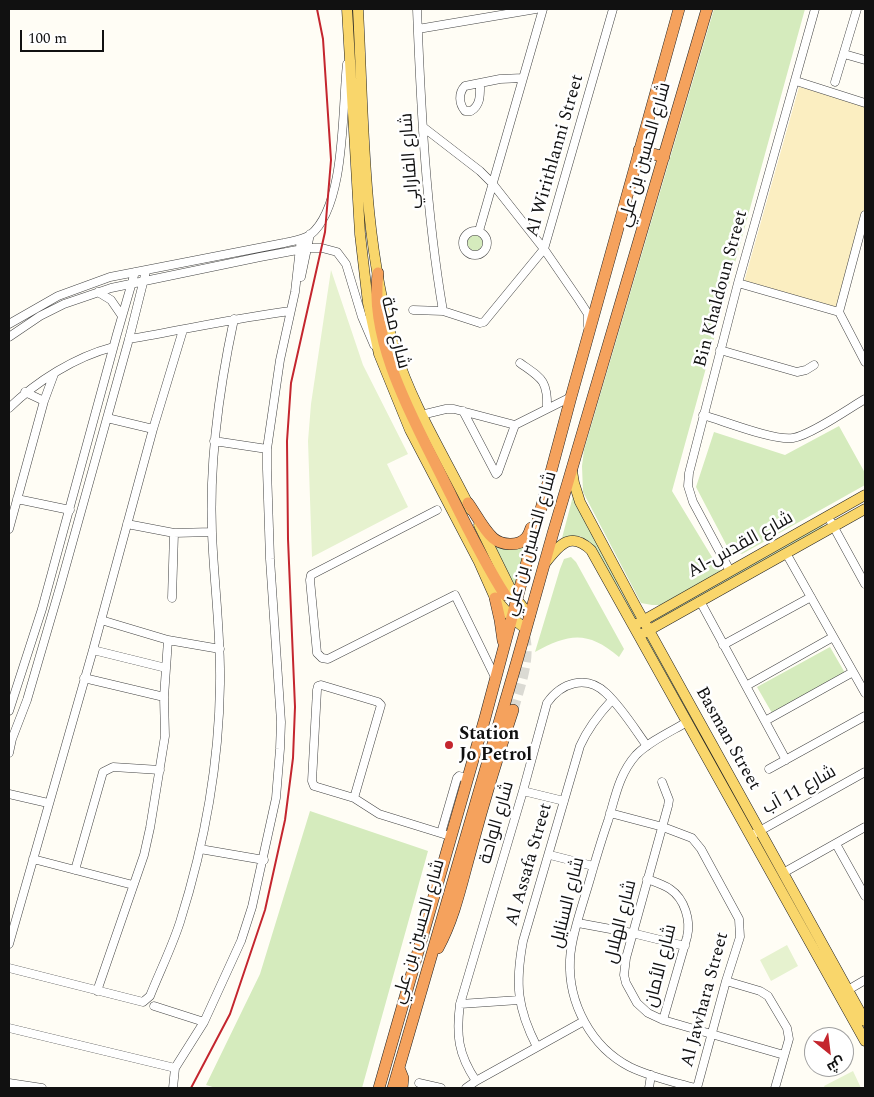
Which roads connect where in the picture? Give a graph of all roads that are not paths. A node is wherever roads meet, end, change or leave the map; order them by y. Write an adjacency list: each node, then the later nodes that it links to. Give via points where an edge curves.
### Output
1 (347, 9): 12 (main road, شارع مكة)
2 (358, 9): 32 (main road, شارع مكة, via 360,83)
3 (417, 9): 11 (street, شارع الفارابي)
4 (536, 9): 11 (street)
5 (543, 9): 15 (street)
6 (613, 9): 29 (street, Al Wirithlanni Street)
7 (679, 9): 21 (highway, شارع الحسين بن علي)
8 (707, 9): 22 (highway, شارع الحسين بن علي)
9 (816, 9): 16 (street, Bin Khaldoun Street)
10 (857, 9): 13 (street)
11 (418, 29): 20 (street, شارع الفارابي)
12 (349, 47): 26 (street, via 335,187 324,215); 52 (main road, شارع مكة, via 360,234 368,304)
13 (844, 54): 14 (street); 17 (street)
14 (865, 60)
15 (523, 78): 18 (street); 23 (street)
16 (796, 81): 19 (street); 34 (street, Bin Khaldoun Street)
17 (835, 82)
18 (480, 84)
19 (865, 103)
20 (423, 127): 23 (street, via 480,170); 41 (street, شارع الفارابي, via 429,216)
21 (638, 150): 22 (highway); 37 (highway, شارع الحسين بن علي)
22 (664, 157): 72 (highway, شارع الحسين بن علي)
23 (492, 183): 25 (street); 29 (street)
24 (865, 215): 42 (street)
25 (479, 231)
26 (310, 234): 27 (street); 28 (street)
27 (301, 239): 28 (street); 30 (street)
28 (304, 249): 33 (street); 40 (street); 52 (street, via 332,250 343,259 362,317)
29 (544, 249): 38 (street); 41 (street, Al Wirithlanni Street, via 484,322)
30 (146, 271): 31 (street); 33 (street)
31 (135, 272): 35 (street); 45 (street, via 74,289)
32 (378, 273): 64 (main road, شارع مكة, via 395,349); 90 (highway, via 379,319 398,383)
33 (144, 281): 35 (street); 49 (street)
34 (738, 283): 42 (street); 51 (street, Bin Khaldoun Street)
35 (131, 284): 36 (street); 43 (street)
36 (98, 292): 43 (street, via 111,300); 48 (street, via 40,316)
37 (600, 294): 38 (street, via 593,301); 47 (highway, شارع الحسين بن علي)
38 (579, 300): 47 (street, via 588,314)
39 (413, 310): 41 (street)
40 (290, 311): 44 (street); 71 (street)
41 (443, 311)
42 (839, 312): 53 (street)
43 (122, 316): 50 (street)
44 (234, 319): 46 (street); 70 (street)
45 (9, 324)
46 (183, 330): 49 (street); 69 (street)
47 (588, 333): 58 (highway, شارع الحسين بن علي)
48 (9, 337)
49 (129, 339): 66 (street)
50 (113, 347): 56 (street, via 91,354); 77 (street)
51 (720, 350): 55 (street, via 798,372); 65 (street, Bin Khaldoun Street)
52 (379, 354): 90 (main road, شارع مكة, via 410,430)
53 (865, 362)
54 (520, 363): 61 (street, via 544,383)
55 (814, 365)
56 (54, 374): 57 (street); 60 (street)
57 (25, 392): 60 (street); 62 (street)
58 (571, 397): 61 (street); 68 (highway, شارع الحسين بن علي)
59 (865, 399): 65 (street, via 792,438 776,438)
60 (44, 401): 74 (street)
61 (550, 406): 67 (street); 68 (street, via 563,416)
62 (9, 408)
63 (463, 412): 64 (street, via 446,409); 67 (street); 67 (street, via 496,474)
64 (422, 415): 75 (main road, شارع مكة)
65 (703, 415): 88 (street, Bin Khaldoun Street, via 689,473 689,493)
66 (107, 418): 69 (street); 98 (street)
67 (515, 424)
68 (563, 425): 79 (highway, شارع الحسين بن علي)
69 (153, 429): 81 (street)
70 (214, 441): 71 (street); 84 (street)
71 (268, 448): 147 (street, via 270,559 281,722 276,798)
72 (572, 468): 87 (highway, شارع الحسين بن علي); 94 (main road, Basman Street, via 580,502)
73 (865, 495): 80 (main road, Al-شارع القدس)
74 (18, 499): 77 (street); 83 (street)
75 (468, 503): 79 (highway, via 494,540 505,544 525,539); 93 (main road, شارع مكة)
76 (865, 509): 82 (main road)
77 (70, 510): 97 (street)
78 (437, 510): 116 (street, via 311,575 317,653 328,659 455,595)
79 (538, 515): 93 (highway, شارع الحسين بن علي)
80 (827, 516): 82 (street); 88 (main road, Al-شارع القدس)
81 (127, 524): 85 (street); 101 (street)
82 (833, 527): 86 (main road); 89 (street)
83 (9, 528)
84 (212, 532): 85 (street); 110 (street)
85 (174, 533): 92 (street)
86 (786, 553): 91 (street); 95 (main road)
87 (544, 565): 99 (highway, شارع الحسين بن علي); 103 (main road, Basman Street, via 563,543 573,540 584,543 592,550)
88 (730, 571): 96 (main road, Al-شارع القدس)
89 (865, 584)
90 (500, 597): 100 (main road, شارع مكة); 112 (highway)
91 (811, 597): 106 (street); 109 (street)
92 (172, 598)
93 (516, 600): 99 (main road, شارع مكة); 100 (highway, شارع الحسين بن علي)
94 (632, 601): 96 (main road, via 649,610); 103 (main road, Basman Street)
95 (700, 601): 102 (main road); 109 (street)
96 (666, 607): 103 (main road, Al-شارع القدس)
97 (42, 609): 98 (street); 122 (street)
98 (53, 612): 127 (street)
99 (530, 616): 104 (highway, شارع الحسين بن علي)
100 (512, 618): 104 (main road, شارع مكة); 112 (highway, شارع الحسين بن علي)
101 (100, 620): 107 (street); 111 (street)
102 (662, 622): 105 (main road); 108 (main road)
103 (638, 623): 105 (main road, Basman Street)
104 (526, 628): 159 (highway, شارع الحسين بن علي)
105 (643, 633): 108 (main road, Basman Street); 125 (main road, Basman Street)
106 (833, 637): 114 (street); 117 (street)
107 (168, 640): 110 (street); 113 (street)
108 (655, 642): 142 (main road, Basman Street, via 696,714)
109 (723, 645): 117 (street)
110 (220, 649): 144 (street, via 218,728)
111 (93, 650): 113 (street); 115 (street)
112 (503, 653): 116 (highway, شارع الحسين بن علي)
113 (166, 668): 119 (street)
114 (853, 672): 118 (street); 124 (street)
115 (84, 678): 119 (street); 137 (street)
116 (496, 679): 141 (highway, شارع الحسين بن علي, via 468,778 456,798)
117 (746, 686): 124 (street)
118 (865, 693)
119 (164, 697): 130 (street, via 165,736)
120 (612, 700): 126 (street, شارع الواحة); 133 (street, شارع الواحة, via 599,688 580,682 553,694 547,703); 136 (street, Al Assafa Street, via 586,734)
121 (513, 710): 159 (highway, via 451,920)
122 (9, 711)
123 (865, 716): 128 (street)
124 (765, 721): 128 (street)
125 (687, 722): 126 (street, شارع السنايل); 142 (main road, Basman Street)
126 (647, 746): 138 (street, شارع السنايل, via 621,778)
127 (9, 753)
128 (786, 760): 129 (street)
129 (769, 768)
130 (160, 770): 149 (street, via 113,767 103,772); 153 (street, via 144,855)
131 (865, 772): 142 (street, شارع 11 آب)
132 (662, 782): 139 (street, شارع الهلال, via 668,800)
133 (523, 791): 136 (street); 166 (street, شارع الواحة)
134 (9, 794): 137 (street)
135 (354, 798): 135 (street, via 316,788 312,781 318,686 380,705); 141 (street, via 378,814)
136 (564, 801): 145 (street, Al Assafa Street)
137 (48, 803): 146 (street)
138 (610, 813): 139 (street, Al Jawhara Street); 148 (street, شارع السنايل)
139 (663, 827): 151 (street, شارع الهلال); 162 (street, Al Jawhara Street, via 696,842 739,919 740,937)
140 (865, 828): 143 (street)
141 (446, 834): 185 (highway, شارع الحسين بن علي)
142 (754, 834): 150 (main road, Basman Street); 174 (main road, Basman Street)
143 (836, 844): 150 (street); 152 (street)
144 (200, 849): 147 (street); 164 (street, via 180,924 150,996 140,1002)
145 (550, 855): 148 (street); 165 (street, Al Assafa Street, via 523,941 519,963)
146 (33, 859): 149 (street); 157 (street)
147 (264, 860): 171 (street, via 241,941)
148 (594, 866): 155 (street, شارع السنايل)
149 (75, 870): 153 (street)
150 (783, 873): 163 (main road, Basman Street)
151 (648, 879): 156 (street, شارع الهلال); 158 (street, شارع الأمان, via 670,888 679,899 689,927)
152 (862, 883): 154 (street)
153 (132, 885): 164 (street)
154 (865, 896)
155 (578, 922): 156 (street); 169 (street, شارع السنايل, via 570,960 574,1000)
156 (632, 933): 158 (street); 168 (street, شارع الهلال, via 625,966 626,983 641,1008)
157 (9, 944)
158 (685, 946): 168 (street, شارع الأمان)
159 (429, 962): 178 (highway, شارع الحسين بن علي)
160 (9, 968): 164 (street)
161 (865, 980): 163 (street)
162 (726, 981): 173 (street, Al Jawhara Street); 176 (street, via 768,996 789,1032)
163 (848, 990): 170 (main road, Basman Street)
164 (97, 991)
165 (519, 1000): 166 (street); 175 (street, Al Assafa Street)
166 (460, 1004): 180 (street, شارع الواحة, via 460,1049)
167 (154, 1006): 171 (street)
168 (663, 1020): 173 (street, شارع الهلال)
169 (584, 1021): 175 (street); 179 (street, شارع السنايل, via 617,1058)
170 (865, 1021)
171 (204, 1022): 177 (street)
172 (9, 1028): 177 (street)
173 (712, 1034): 176 (street, شارع الهلال); 191 (street, Al Jawhara Street)
174 (864, 1035)
175 (537, 1047): 180 (street)
176 (784, 1055): 192 (street)
177 (175, 1068): 184 (street)
178 (399, 1068): 186 (highway, شارع الحسين بن علي); 187 (highway)
179 (651, 1075): 190 (street); 191 (street, شارع السنايل)
180 (476, 1081): 189 (street)
181 (9, 1083): 183 (street)
182 (419, 1083): 188 (street)
183 (42, 1088)
184 (173, 1088)
185 (379, 1088)
186 (393, 1088)
187 (402, 1088)
188 (441, 1088)
189 (466, 1088)
190 (649, 1088)
191 (696, 1088)
192 (775, 1088)

